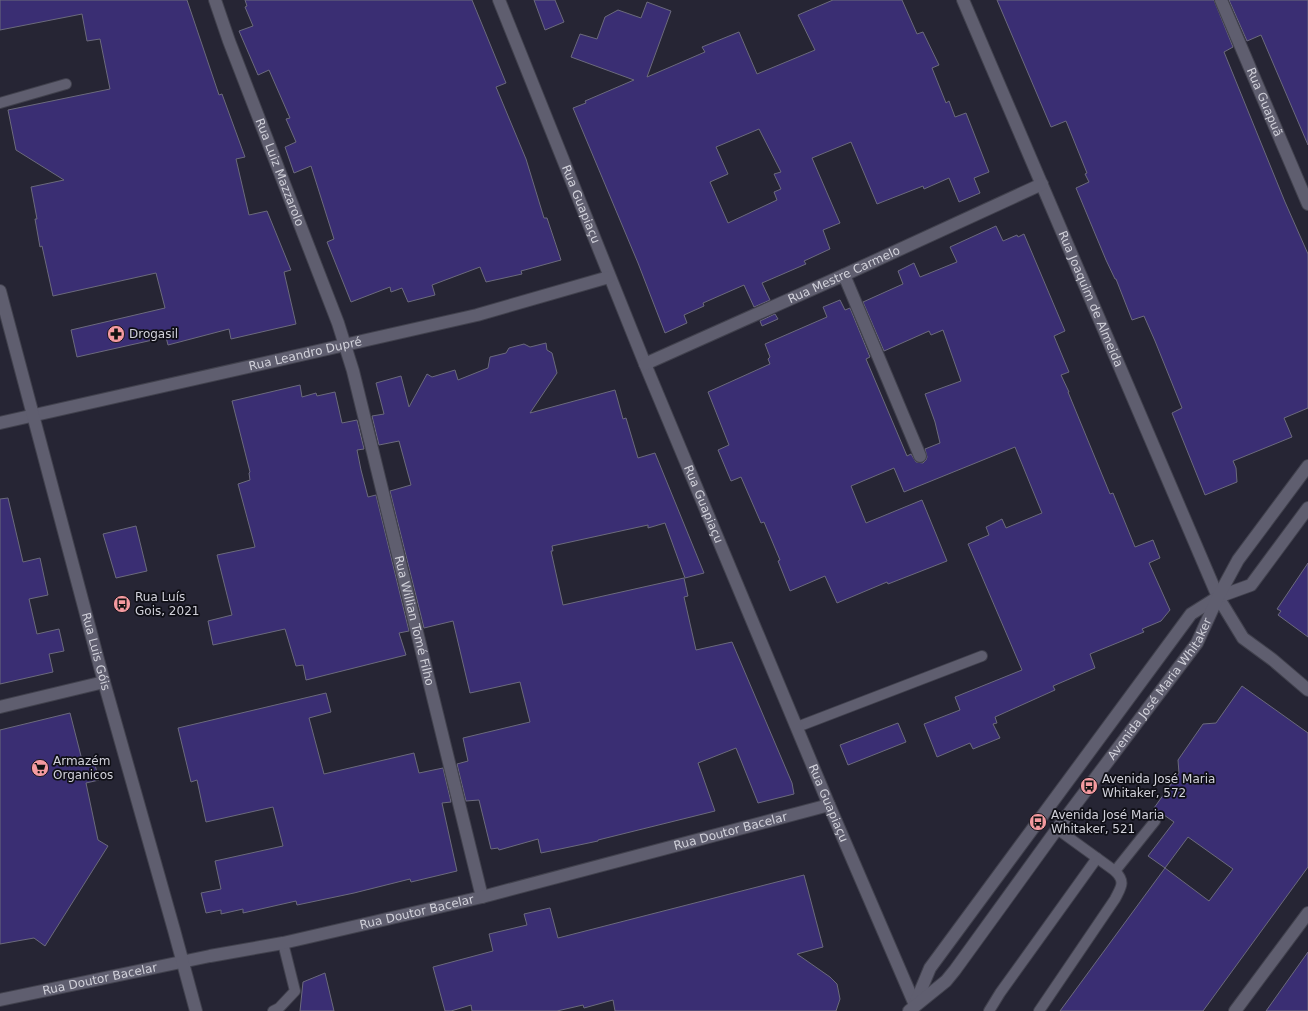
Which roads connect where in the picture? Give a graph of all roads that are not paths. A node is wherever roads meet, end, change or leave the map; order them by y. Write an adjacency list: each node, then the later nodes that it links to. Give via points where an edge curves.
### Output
1 (215, 0): 12 (street, Rua Luiz Mazzarolo)
2 (499, 0): 10 (street, Rua Guapiaçu)
3 (963, 0): 7 (street, Rua Joaquim de Almeida)
4 (1221, 0): 8 (street, Rua Guapuã)
5 (66, 84): 6 (lane)
6 (0, 103)
7 (1042, 184): 9 (street, Rua Mestre Carmelo); 19 (street, Rua Joaquim de Almeida)
8 (1308, 204)
9 (844, 275): 13 (street, Rua Mestre Carmelo); 16 (street)
10 (609, 277): 12 (street, Rua Leandro Dupré, via 477,315); 13 (street, Rua Guapiaçu)
11 (0, 291): 14 (street, Rua Luis Góis)
12 (345, 345): 14 (street, Rua Leandro Dupré); 30 (street, Rua Willian Tomé Filho)
13 (645, 364): 24 (street, Rua Guapiaçu)
14 (34, 416): 15 (street, Rua Leandro Dupré); 21 (street, Rua Luis Góis)
15 (0, 424)
16 (920, 456)
17 (1308, 466): 19 (street, Avenida José Maria Whitaker, via 1238,560)
18 (1308, 508): 19 (street, via 1251,584)
19 (1218, 597): 22 (street, Rua Joaquim de Almeida, via 1243,638); 27 (street, Avenida José Maria Whitaker, via 1197,643); 35 (street, via 1191,614 930,968)
20 (982, 656): 24 (lane)
21 (104, 682): 23 (street); 33 (street, Rua Luis Góis)
22 (1308, 690)
23 (0, 707)
24 (797, 727): 25 (street, Rua Guapiaçu)
25 (829, 805): 30 (street, Rua Doutor Bacelar); 35 (street, Rua Guapiaçu)
26 (1155, 822): 29 (lane)
27 (1057, 829): 28 (lane); 35 (street, Avenida José Maria Whitaker, via 955,970 946,981)
28 (1097, 858): 29 (lane); 38 (lane)
29 (1115, 871): 39 (lane, via 1121,879 1121,887)
30 (482, 897): 32 (street, Rua Doutor Bacelar)
31 (1308, 913): 40 (street)
32 (283, 943): 33 (street, Rua Doutor Bacelar); 37 (lane, via 295,991)
33 (183, 962): 34 (street, Rua Doutor Bacelar); 36 (street, Rua Luis Góis)
34 (0, 1000)
35 (912, 1009)
36 (196, 1011)
37 (273, 1011)
38 (989, 1011)
39 (1039, 1011)
40 (1234, 1011)

